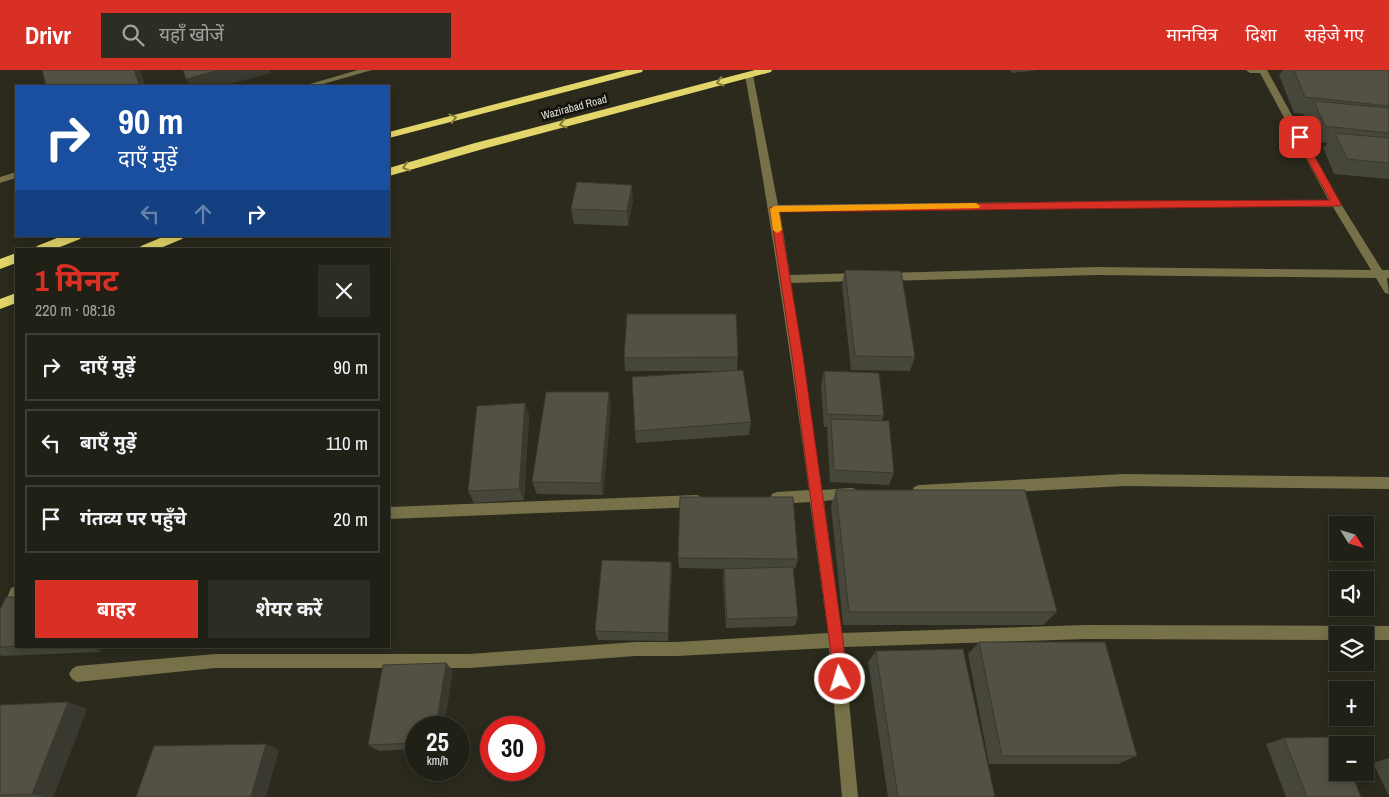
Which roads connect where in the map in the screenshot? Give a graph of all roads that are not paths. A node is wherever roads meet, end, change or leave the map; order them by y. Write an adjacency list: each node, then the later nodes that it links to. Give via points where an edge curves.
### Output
1 (368, 70): 7 (street)
2 (638, 70): 8 (highway, Wazirabad Road, one-way to 2)
3 (767, 70): 6 (highway, Wazirabad Road)
4 (1250, 70): 5 (street)
5 (1263, 70): 12 (street)
6 (749, 75): 9 (highway, Wazirabad Road, one-way to 9); 13 (street)
7 (311, 85)
8 (390, 135)
9 (390, 172)
10 (15, 175): 11 (street)
11 (0, 180)
12 (1336, 204): 13 (street); 20 (street)
13 (774, 209): 21 (street)
14 (73, 237): 16 (highway)
15 (175, 237): 17 (highway)
16 (44, 248)
17 (148, 248)
18 (15, 258): 19 (highway)
19 (0, 264)
20 (1384, 274): 21 (street, via 1096,271); 22 (street)
21 (784, 279): 28 (street)
22 (1389, 290)
23 (15, 298): 24 (highway)
24 (0, 304)
25 (1389, 483): 26 (street, via 1124,480)
26 (906, 492)
27 (866, 494): 28 (street)
28 (816, 496): 29 (street); 35 (street)
29 (766, 498)
30 (707, 500): 31 (street)
31 (390, 513)
32 (15, 595): 33 (street)
33 (0, 633)
34 (1389, 633): 35 (street, via 1086,632)
35 (836, 640): 36 (street, via 470,661 215,660); 37 (street)
36 (76, 674)
37 (850, 797)

